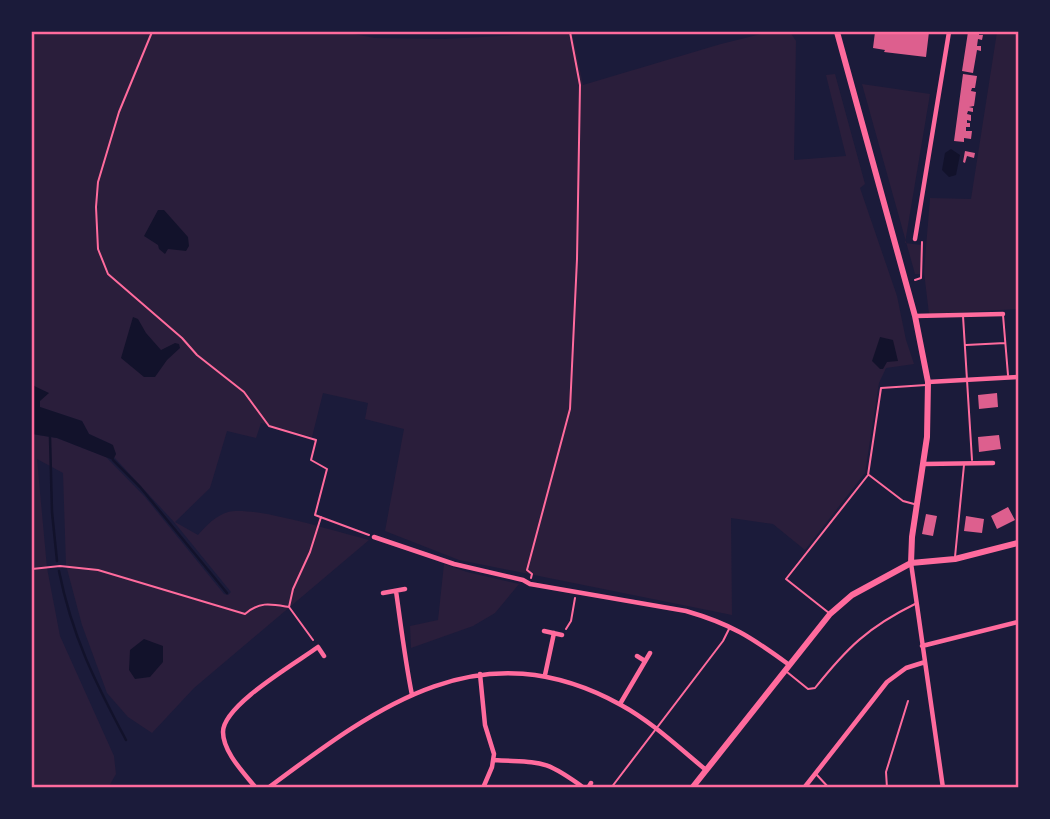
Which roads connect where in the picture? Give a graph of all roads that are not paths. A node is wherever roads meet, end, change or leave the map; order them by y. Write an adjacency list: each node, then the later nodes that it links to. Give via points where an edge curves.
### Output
1 (837, 32): 6 (main road)
2 (949, 32): 3 (street)
3 (915, 239)
4 (1003, 314): 5 (street); 7 (lane)
5 (963, 315): 6 (street); 8 (lane)
6 (915, 316): 12 (main road)
7 (1005, 343): 8 (lane); 9 (lane)
8 (965, 345): 11 (lane)
9 (1008, 377): 10 (street); 11 (street)
10 (1018, 377)
11 (968, 380): 12 (street); 16 (lane)
12 (928, 383): 14 (main road); 17 (lane, via 881,388)
13 (993, 463): 16 (street)
14 (924, 464): 15 (street); 18 (main road)
15 (964, 464): 16 (street); 21 (lane)
16 (973, 464)
17 (868, 475): 18 (lane, via 903,501); 27 (lane, via 786,579)
18 (917, 505): 22 (main road)
19 (374, 537): 29 (street, via 530,584 686,611)
20 (1018, 543): 21 (main road)
21 (955, 559): 22 (main road)
22 (911, 563): 26 (street); 27 (main road, via 852,595)
23 (405, 589): 24 (street)
24 (396, 591): 25 (street); 42 (street)
25 (383, 593)
26 (916, 603): 33 (street); 39 (lane, via 863,635 811,689)
27 (830, 614): 39 (main road)
28 (1018, 622): 33 (street)
29 (731, 626): 39 (street); 44 (lane)
30 (544, 631): 31 (street)
31 (554, 633): 32 (street); 41 (street)
32 (562, 635)
33 (922, 646): 38 (street)
34 (650, 653): 37 (street)
35 (324, 656): 49 (street, via 318,647 237,705 226,721 223,730 228,750)
36 (637, 656): 37 (street)
37 (645, 661): 43 (street)
38 (925, 662): 47 (street, via 906,668 887,682); 56 (street)
39 (786, 667): 46 (main road)
40 (480, 674): 41 (street); 42 (street); 45 (street)
41 (545, 675): 43 (street)
42 (412, 695): 50 (street, via 338,735)
43 (620, 705): 44 (street)
44 (656, 729): 46 (street); 52 (lane)
45 (494, 760): 48 (street, via 541,762); 51 (street)
46 (706, 770): 53 (main road)
47 (815, 774): 54 (street); 55 (lane)
48 (588, 786)
49 (256, 788)
50 (268, 788)
51 (483, 788)
52 (611, 788)
53 (692, 788)
54 (804, 788)
55 (829, 788)
56 (943, 788)

